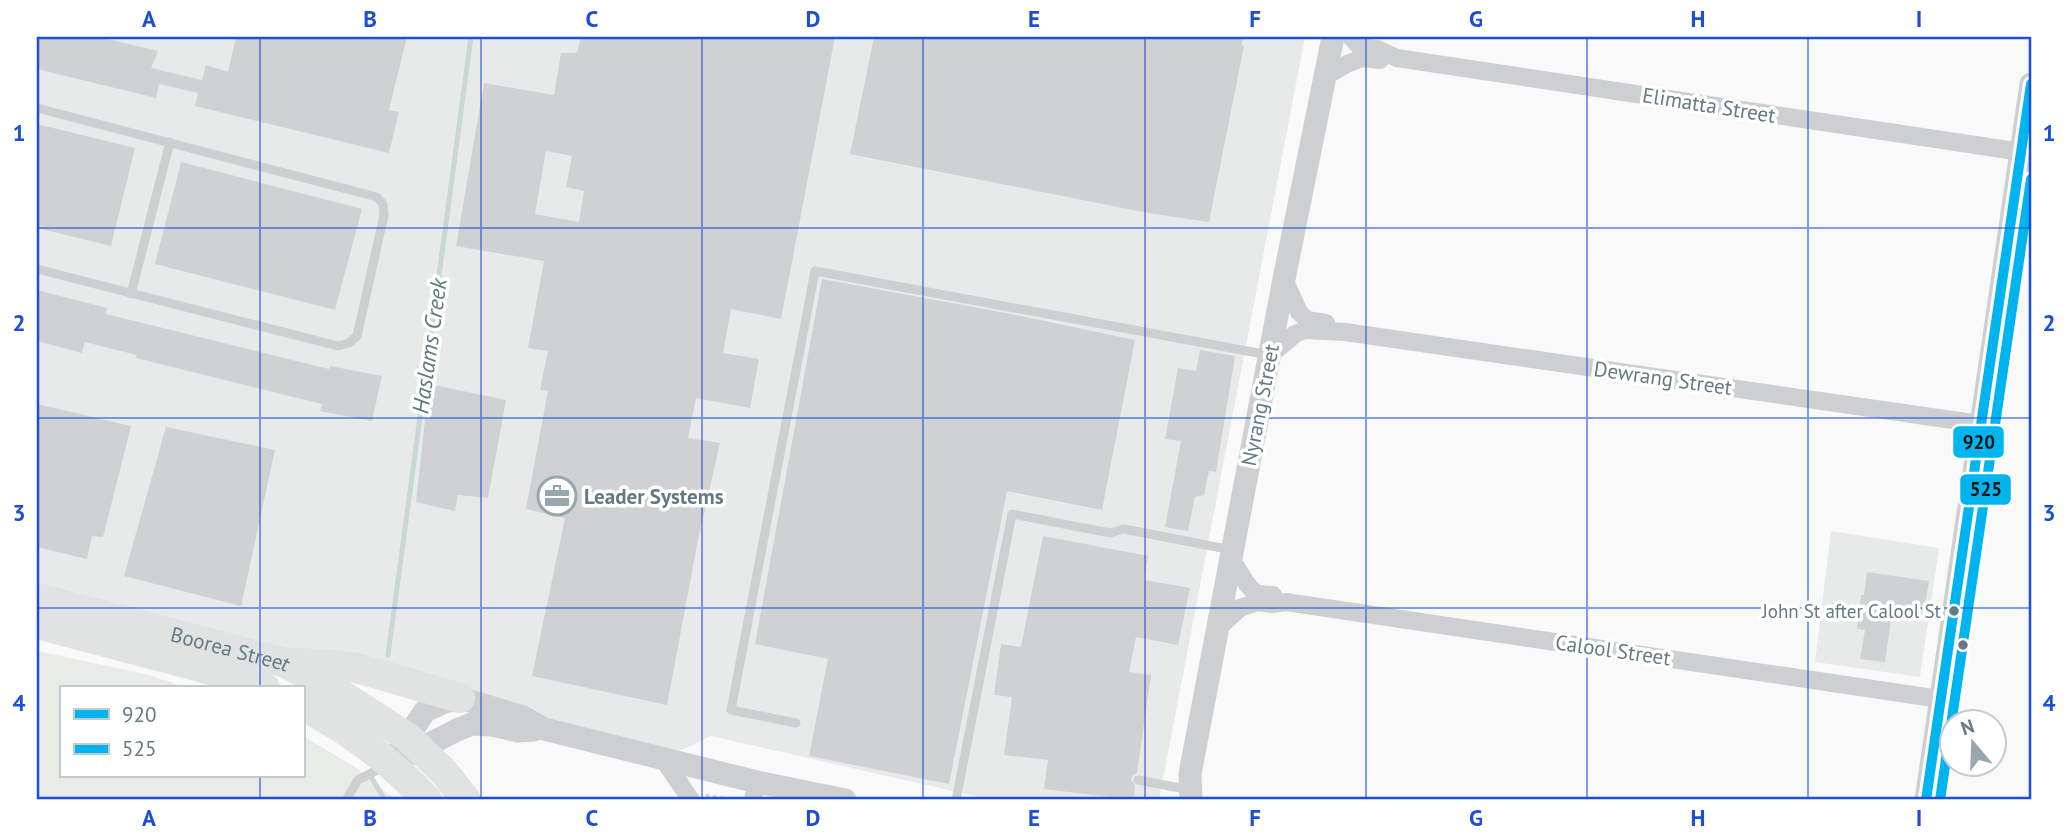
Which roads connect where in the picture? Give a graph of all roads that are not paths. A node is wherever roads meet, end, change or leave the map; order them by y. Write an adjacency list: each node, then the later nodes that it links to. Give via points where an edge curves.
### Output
1 (1333, 37): 4 (street, Nyrang Street)
2 (1351, 37): 3 (street, Elimatta Street, via 1360,47)
3 (1397, 58): 4 (street, Elimatta Street, via 1362,58); 8 (street, Elimatta Street)
4 (1326, 76): 11 (street, Nyrang Street)
5 (2031, 84): 8 (street)
6 (37, 108): 7 (lane)
7 (170, 142): 12 (lane); 12 (lane, via 377,197 384,215 357,336 338,346)
8 (2022, 152): 9 (street)
9 (2024, 196): 15 (street)
10 (37, 270): 12 (lane)
11 (1284, 279): 13 (street, Dewrang Street, via 1307,320); 14 (street, Nyrang Street)
12 (131, 294)
13 (1345, 332): 14 (street, Dewrang Street, via 1305,330); 15 (street, Dewrang Street)
14 (1270, 355): 16 (street, Nyrang Street); 26 (lane, via 815,271 731,710)
15 (1980, 424): 24 (street)
16 (1231, 553): 18 (street, Calool Street, via 1256,594); 20 (street, Nyrang Street); 39 (lane, via 1124,529 1110,533 1012,514)
17 (37, 598): 21 (highway, Boorea Street)
18 (1286, 602): 20 (street, Calool Street, via 1257,601 1240,608); 24 (street, Calool Street)
19 (37, 624): 22 (highway, Boorea Street)
20 (1218, 628): 33 (street, Nyrang Street)
21 (286, 663): 23 (highway, via 357,668); 28 (highway, Boorea Street)
22 (259, 686)
23 (460, 698): 27 (street, via 523,717); 28 (street, via 425,711)
24 (1940, 699): 40 (street)
25 (304, 707): 30 (highway)
26 (796, 723)
27 (544, 729): 28 (street, via 518,731 472,724); 29 (street)
28 (414, 744): 30 (street); 36 (highway, Boorea Street)
29 (663, 759): 32 (street); 37 (street)
30 (390, 764): 34 (highway); 35 (lane, via 358,780)
31 (1138, 780): 33 (lane)
32 (755, 791): 38 (street)
33 (1185, 791)
34 (424, 797)
35 (346, 800)
36 (466, 800)
37 (691, 800)
38 (845, 800)
39 (956, 800)
40 (1926, 800)

